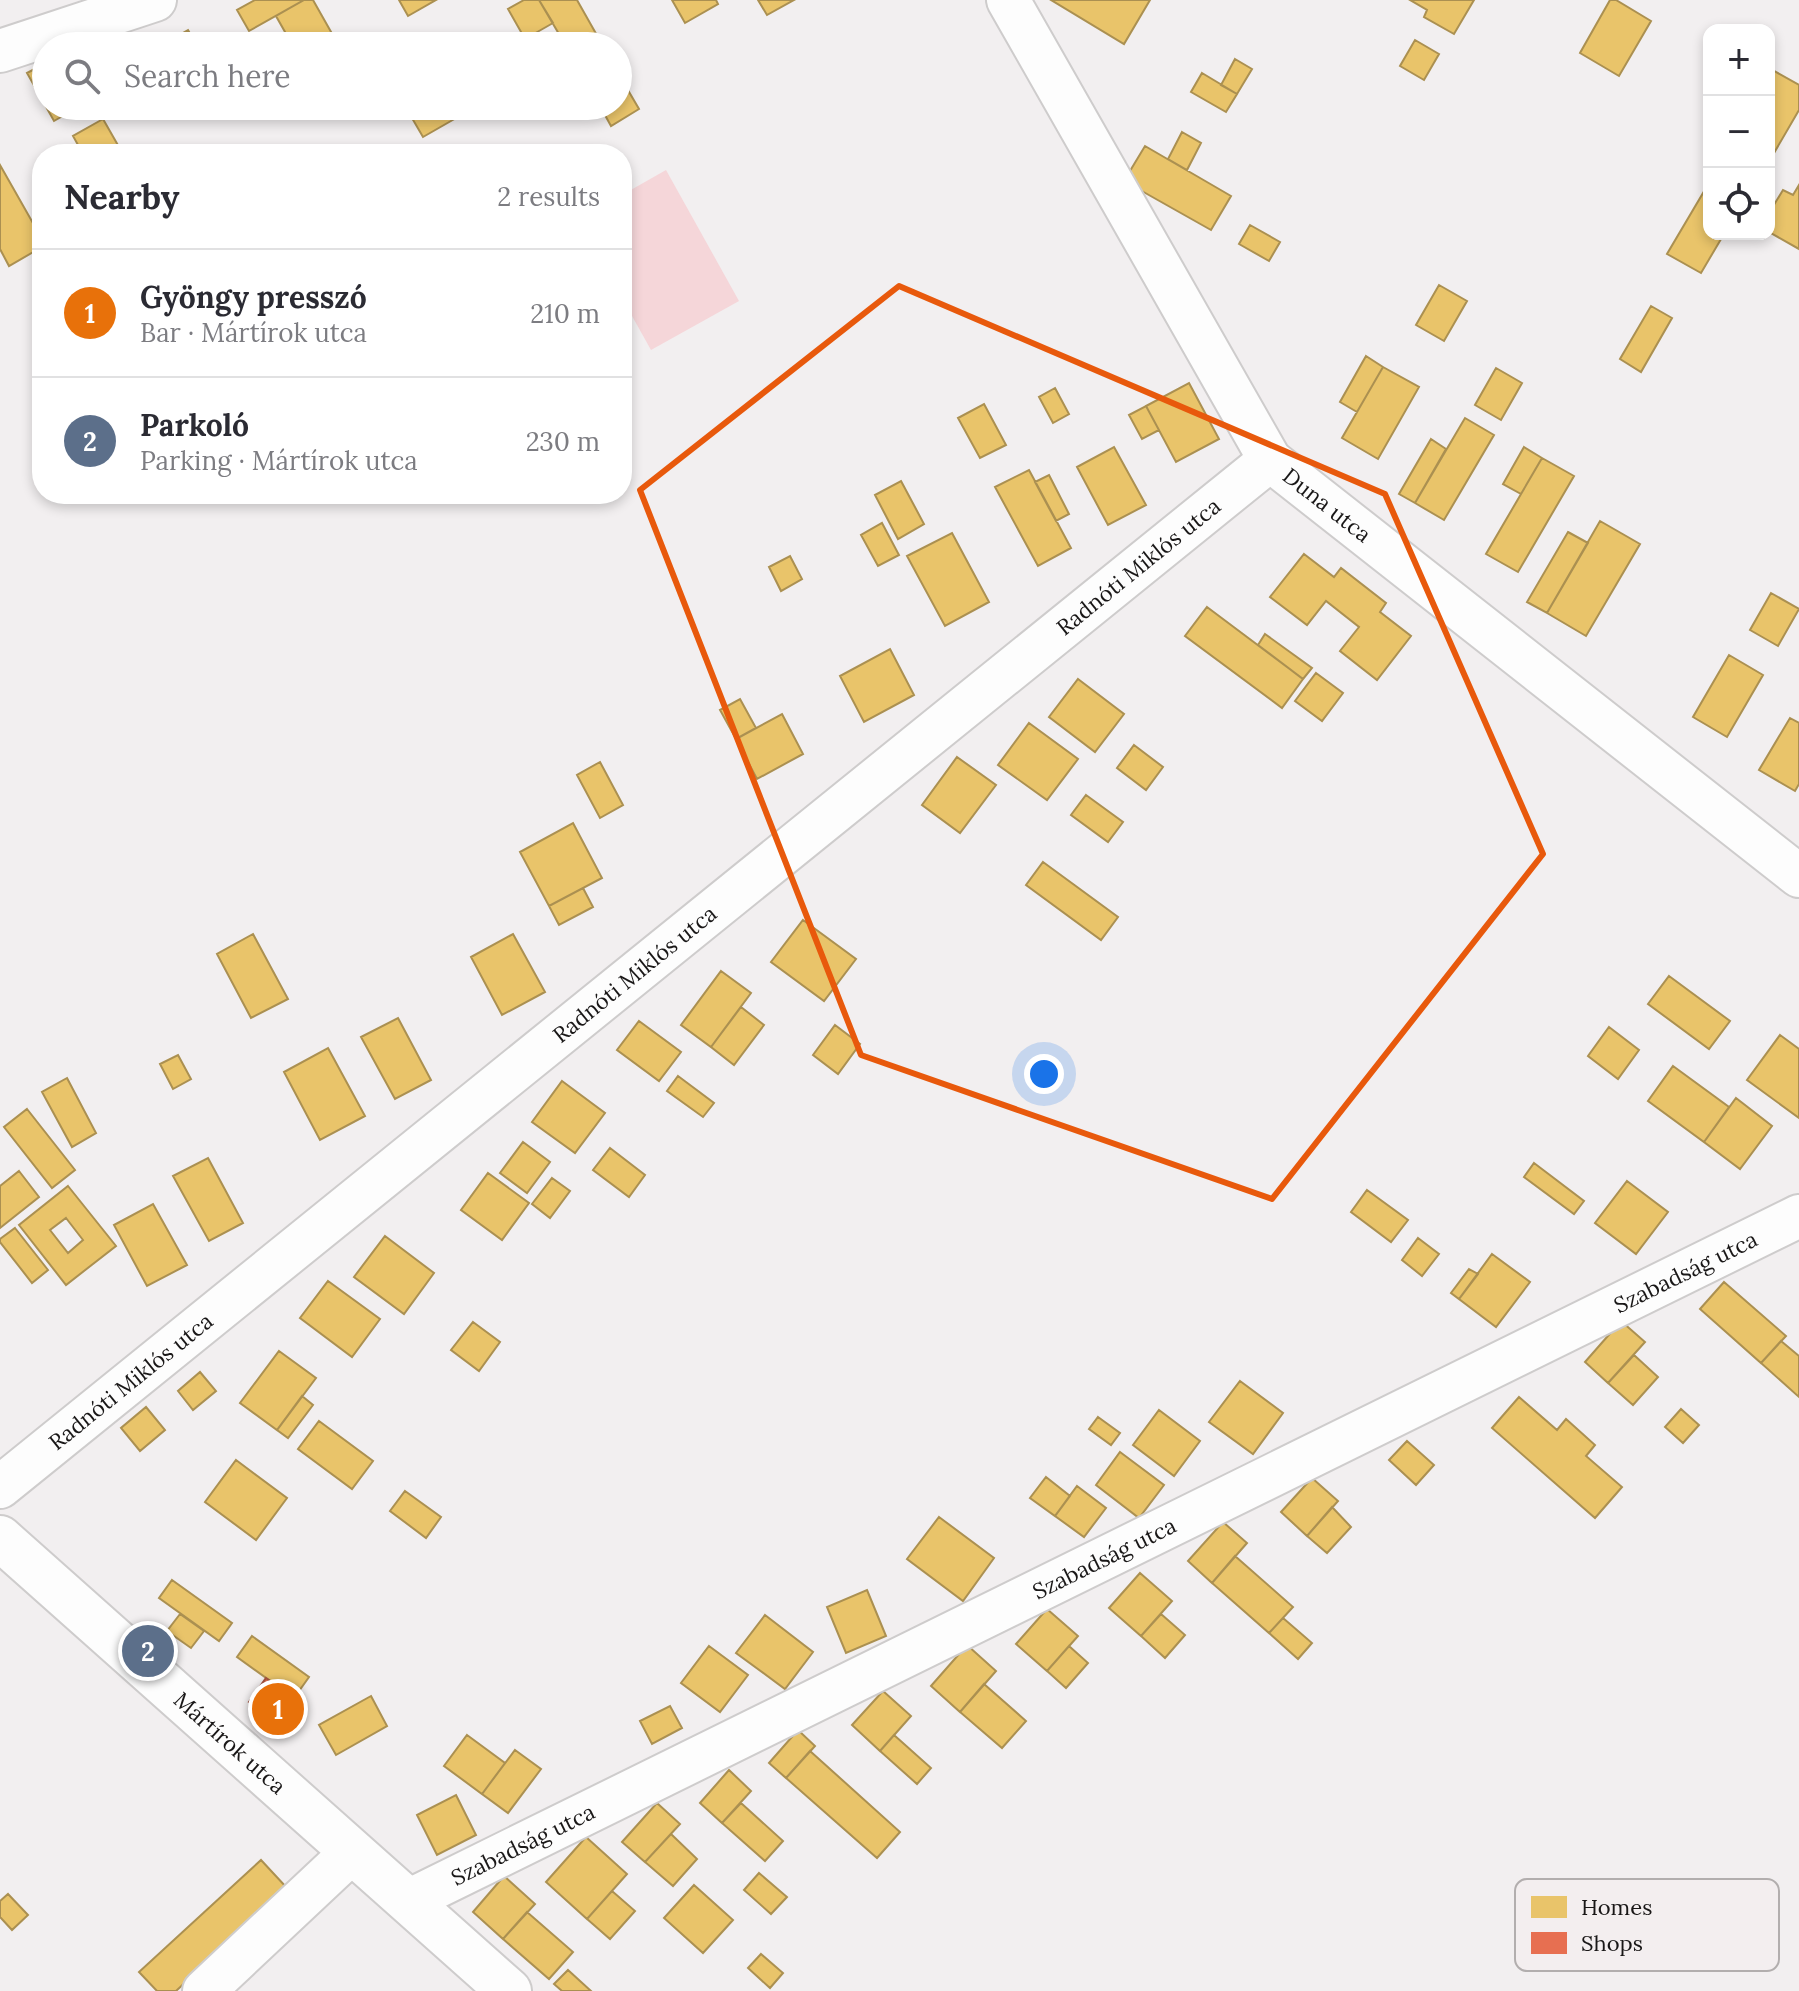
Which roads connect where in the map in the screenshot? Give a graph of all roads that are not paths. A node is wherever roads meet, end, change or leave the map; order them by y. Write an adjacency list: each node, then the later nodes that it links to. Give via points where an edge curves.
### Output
1 (155, 0): 3 (street)
2 (1008, 0): 6 (street, Duna utca)
3 (58, 32)
4 (32, 40): 5 (street)
5 (0, 51)
6 (1270, 460): 7 (street, Duna utca); 9 (street, Radnóti Miklós utca)
7 (1799, 876)
8 (1799, 1216): 12 (street, Szabadság utca)
9 (0, 1487)
10 (0, 1538): 11 (main road, Mártírok utca)
11 (352, 1852): 12 (main road, Mártírok utca); 13 (street)
12 (408, 1901): 14 (main road, Mártírok utca)
13 (204, 1991)
14 (509, 1991)

